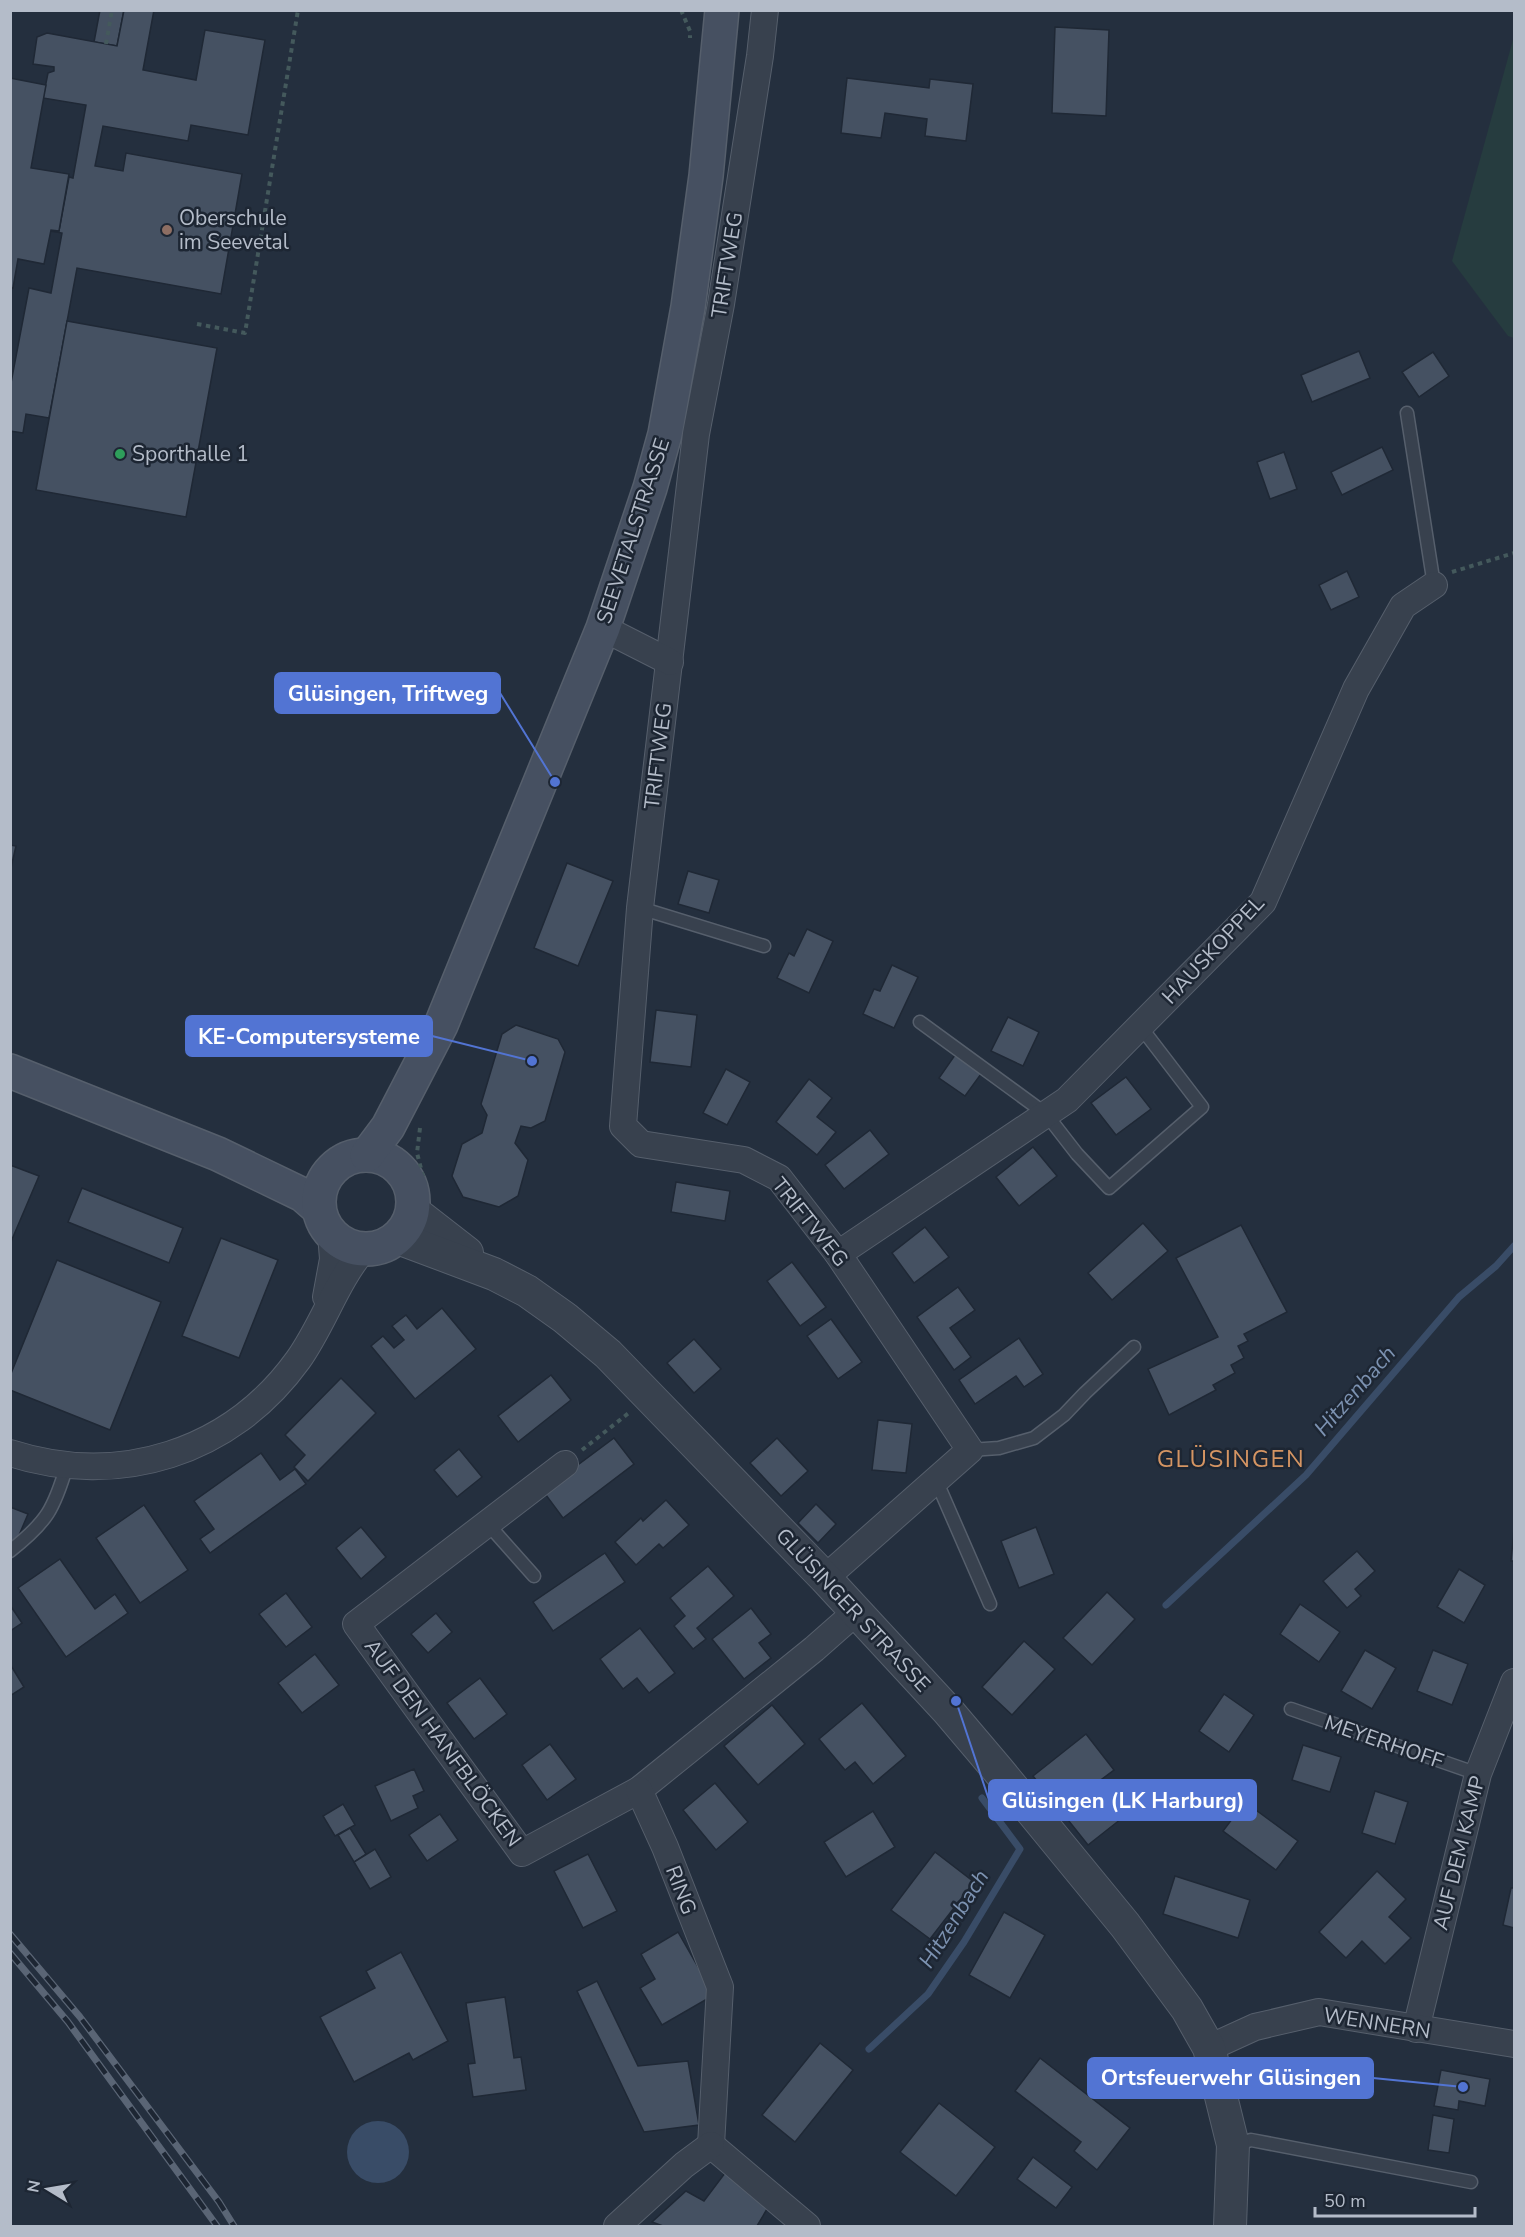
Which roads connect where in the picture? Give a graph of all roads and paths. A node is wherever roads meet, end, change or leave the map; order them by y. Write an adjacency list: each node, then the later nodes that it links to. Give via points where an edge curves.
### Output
1 (112, 10): 7 (path)
2 (298, 10): 8 (path, via 245,333)
3 (681, 10): 6 (path)
4 (722, 10): 12 (main road, SEEVETALSTRASSE, via 706,176 675,382 650,488)
5 (765, 10): 13 (street, TRIFTWEG, via 723,292 696,434)
6 (690, 40)
7 (105, 44)
8 (196, 324)
9 (1407, 413): 11 (lane)
10 (1515, 553): 11 (path, via 1455,571)
11 (1434, 585): 18 (street, HAUSKOPPEL, via 1404,606 1356,689 1263,902)
12 (603, 628): 13 (street); 17 (main road, SEEVETALSTRASSE)
13 (670, 662): 14 (street, TRIFTWEG)
14 (640, 908): 15 (lane); 28 (street, TRIFTWEG, via 623,1126 641,1144 744,1160 779,1178)
15 (764, 946)
16 (920, 1022): 20 (lane)
17 (441, 1025): 22 (main road, SEEVETALSTRASSE, via 388,1127); 23 (main road, SEEVETALSTRASSE)
18 (1140, 1026): 20 (street, HAUSKOPPEL, via 1067,1100); 20 (lane, via 1202,1107 1109,1188)
19 (10, 1071): 21 (main road)
20 (1046, 1114): 28 (street, HAUSKOPPEL)
21 (218, 1154): 24 (main road, via 305,1173); 25 (main road, via 303,1195)
22 (366, 1155): 23 (main road, via 379,1156); 24 (main road, via 352,1157)
23 (400, 1169): 26 (main road, via 413,1196)
24 (328, 1174): 25 (main road, via 319,1196)
25 (325, 1222): 27 (main road, via 340,1242); 29 (street, via 333,1258)
26 (405, 1224): 27 (main road, via 388,1245); 40 (street, GLÜSINGER STRASSE, via 527,1291 608,1354)
27 (363, 1250): 29 (street)
28 (838, 1254): 32 (street, TRIFTWEG)
29 (323, 1318): 35 (street, via 297,1362 268,1393 236,1422 207,1440 169,1456 135,1464)
30 (1134, 1347): 32 (lane, via 1064,1415 1034,1438 999,1448)
31 (637, 1407): 34 (path)
32 (970, 1450): 36 (street)
33 (10, 1453): 35 (street)
34 (565, 1464): 37 (street, AUF DEN HANFBLÖCKEN)
35 (67, 1465): 38 (lane, via 52,1509)
36 (936, 1480): 40 (street); 41 (lane)
37 (487, 1523): 39 (lane); 46 (street, AUF DEN HANFBLÖCKEN, via 356,1624 522,1853)
38 (10, 1551)
39 (534, 1576)
40 (825, 1578): 42 (street, GLÜSINGER STRASSE)
41 (990, 1604)
42 (856, 1612): 46 (street); 49 (street, GLÜSINGER STRASSE, via 991,1761 1125,1925 1187,2009)
43 (1515, 1682): 45 (street, AUF DEM KAMP)
44 (1291, 1709): 45 (lane, MEYERHOFF)
45 (1478, 1774): 47 (street, AUF DEM KAMP)
46 (639, 1790): 50 (street, RING, via 720,1987)
47 (1416, 2029): 48 (street, WENNERN); 49 (street, WENNERN, via 1319,2012 1255,2027)
48 (1515, 2044)
49 (1209, 2048): 51 (street, GLÜSINGER STRASSE)
50 (711, 2145): 53 (street); 54 (street)
51 (1233, 2145): 52 (lane, via 1251,2140); 55 (street, GLÜSINGER STRASSE)
52 (1471, 2182)
53 (617, 2226)
54 (807, 2226)
55 (1230, 2226)

